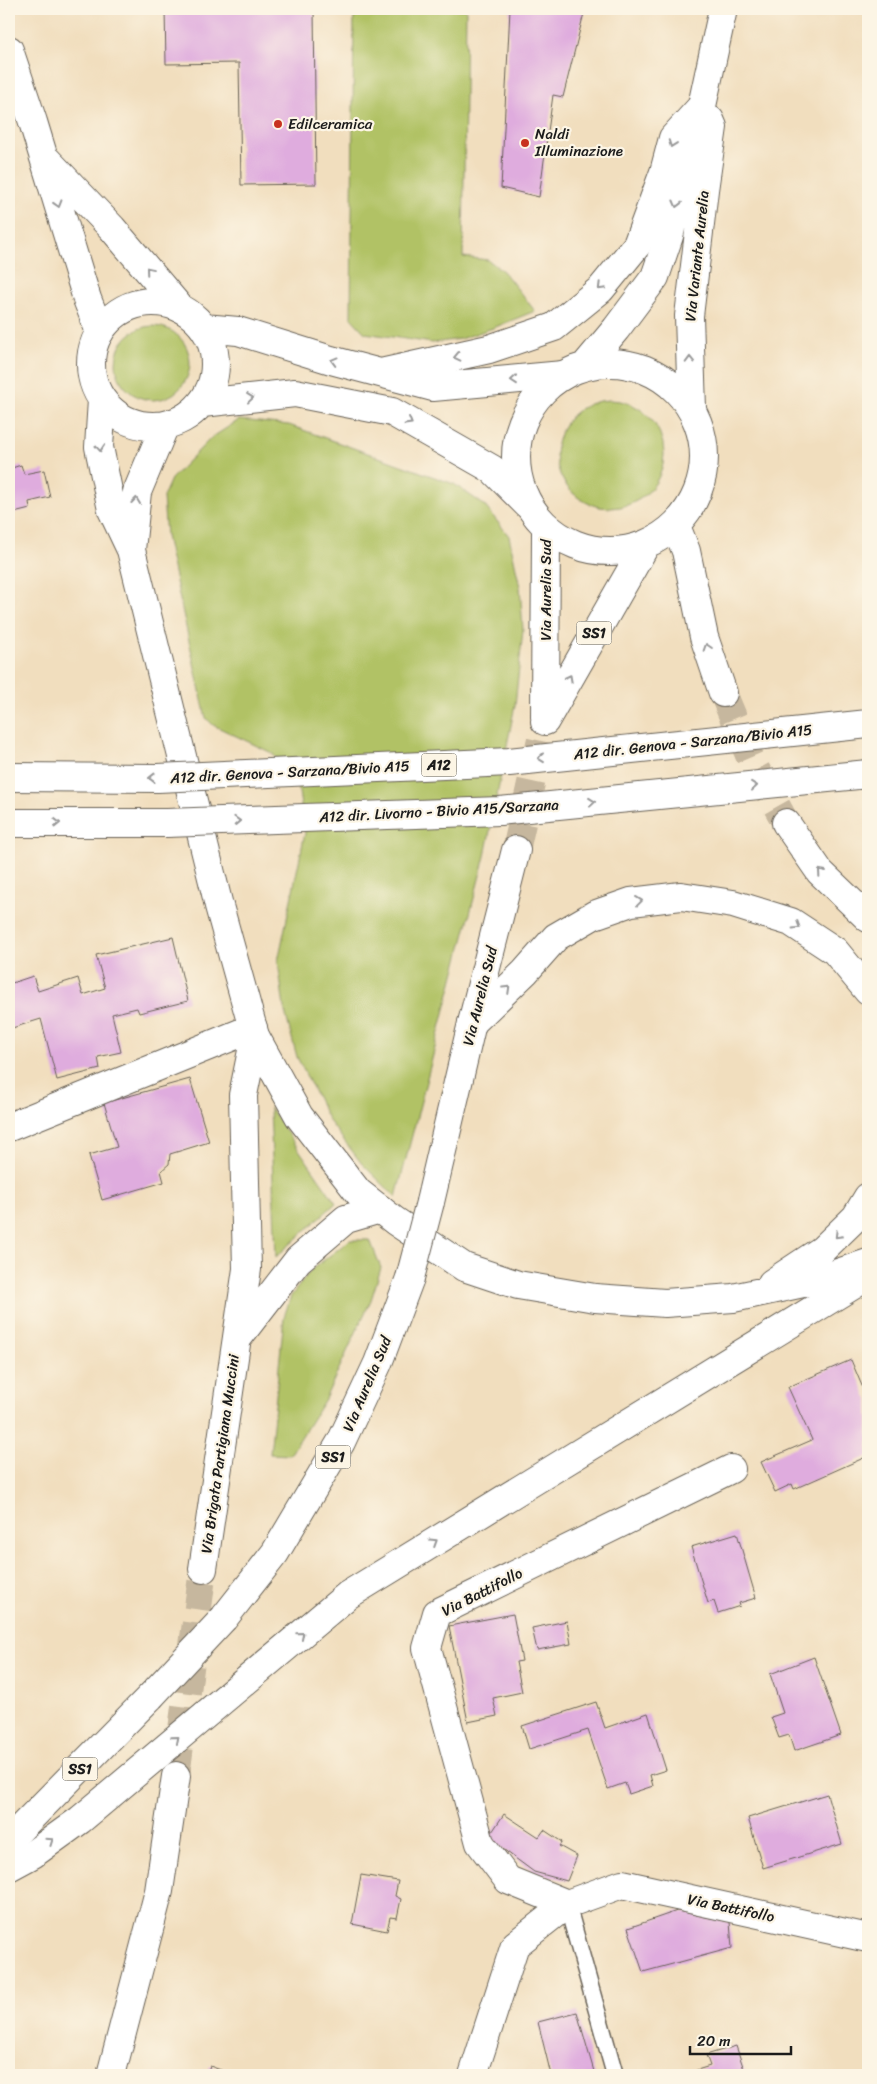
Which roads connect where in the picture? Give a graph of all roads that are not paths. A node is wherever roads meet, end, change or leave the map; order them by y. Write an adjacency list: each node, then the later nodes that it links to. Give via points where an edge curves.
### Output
1 (723, 9): 3 (main road, Via Variante Aurelia)
2 (9, 50): 4 (main road)
3 (702, 106): 8 (main road, Via Variante Aurelia, one-way to 8, via 669,236 655,277 616,329); 9 (main road, one-way to 9, via 673,138 637,244 601,288 554,327 489,349); 12 (main road, Via Variante Aurelia, one-way to 3, via 689,316 714,127)
4 (44, 157): 5 (main road, one-way to 4, via 112,228); 7 (main road, one-way to 7)
5 (180, 308): 6 (main road); 7 (main road, via 162,302 144,302 111,318)
6 (204, 328): 9 (main road, one-way to 6, via 238,331); 11 (main road, via 213,346 216,366 212,385)
7 (100, 332): 10 (main road, via 91,366 94,384)
8 (574, 370): 9 (main road, one-way to 9, via 433,387); 12 (main road, via 616,362 646,369 672,385); 14 (main road, Via Variante Aurelia, via 539,393 525,415 516,444 517,475)
9 (381, 373)
10 (102, 400): 13 (main road, via 114,413 130,422 147,426); 18 (main road, one-way to 18, via 99,447 112,510)
11 (202, 403): 13 (main road, via 179,421); 14 (main road, one-way to 14, via 295,394 392,412 492,469)
12 (692, 409): 15 (main road, via 702,432 701,482 692,506)
13 (165, 425): 18 (main road, one-way to 13, via 138,492)
14 (527, 504): 16 (main road)
15 (676, 526): 17 (main road); 19 (main road, one-way to 15, via 704,638 686,551)
16 (546, 528): 17 (main road, via 570,544 598,552); 17 (main road, Via Aurelia Sud / SS1, one-way to 17, via 545,720)
17 (645, 546)
18 (131, 550): 29 (main road, via 219,906)
19 (723, 693)
20 (868, 724): 22 (main road, A12 dir. Genova - Sarzana/Bivio A15 / A12, one-way to 22, bridge, via 509,762 158,778)
21 (868, 774): 24 (main road, A12 dir. Livorno - Bivio A15/Sarzana, one-way to 21, bridge, via 167,823 500,811)
22 (9, 777)
23 (786, 822): 26 (main road, one-way to 23, via 820,872)
24 (9, 823)
25 (516, 850): 28 (main road, Via Aurelia Sud / SS1)
26 (868, 918)
27 (868, 991): 28 (main road, one-way to 27, via 556,937 594,915 631,902 681,896 732,904 791,922 835,951)
28 (472, 1023): 40 (main road, Via Aurelia Sud / SS1, bridge, via 410,1278 378,1363 342,1442 275,1553 224,1618)
29 (254, 1032): 30 (main road); 32 (main road, via 299,1116 358,1192); 36 (main road, Via Brigata Partigiana Muccini, via 243,1095 247,1269)
30 (9, 1127)
31 (868, 1197): 35 (main road, one-way to 35, via 856,1217 822,1250)
32 (380, 1209): 35 (main road, via 464,1267 518,1285 595,1298 665,1304 733,1298); 36 (main road, Via Brigata Partigiana Muccini, via 346,1220 298,1260)
33 (868, 1263): 35 (main road, via 817,1280)
34 (868, 1276): 41 (main road, one-way to 34, via 80,1820 348,1595)
35 (761, 1291)
36 (236, 1340): 38 (main road, Via Brigata Partigiana Muccini)
37 (731, 1469): 42 (main road, Via Battifollo, via 438,1613 427,1648 480,1843 508,1880)
38 (203, 1569)
39 (176, 1776): 44 (main road, via 158,1891)
40 (9, 1840)
41 (9, 1867)
42 (567, 1904): 43 (main road, Via Battifollo, via 622,1884); 45 (main road, Via Battifollo, via 515,1945); 46 (lane)
43 (868, 1938)
44 (111, 2075)
45 (473, 2075)
46 (615, 2075)

